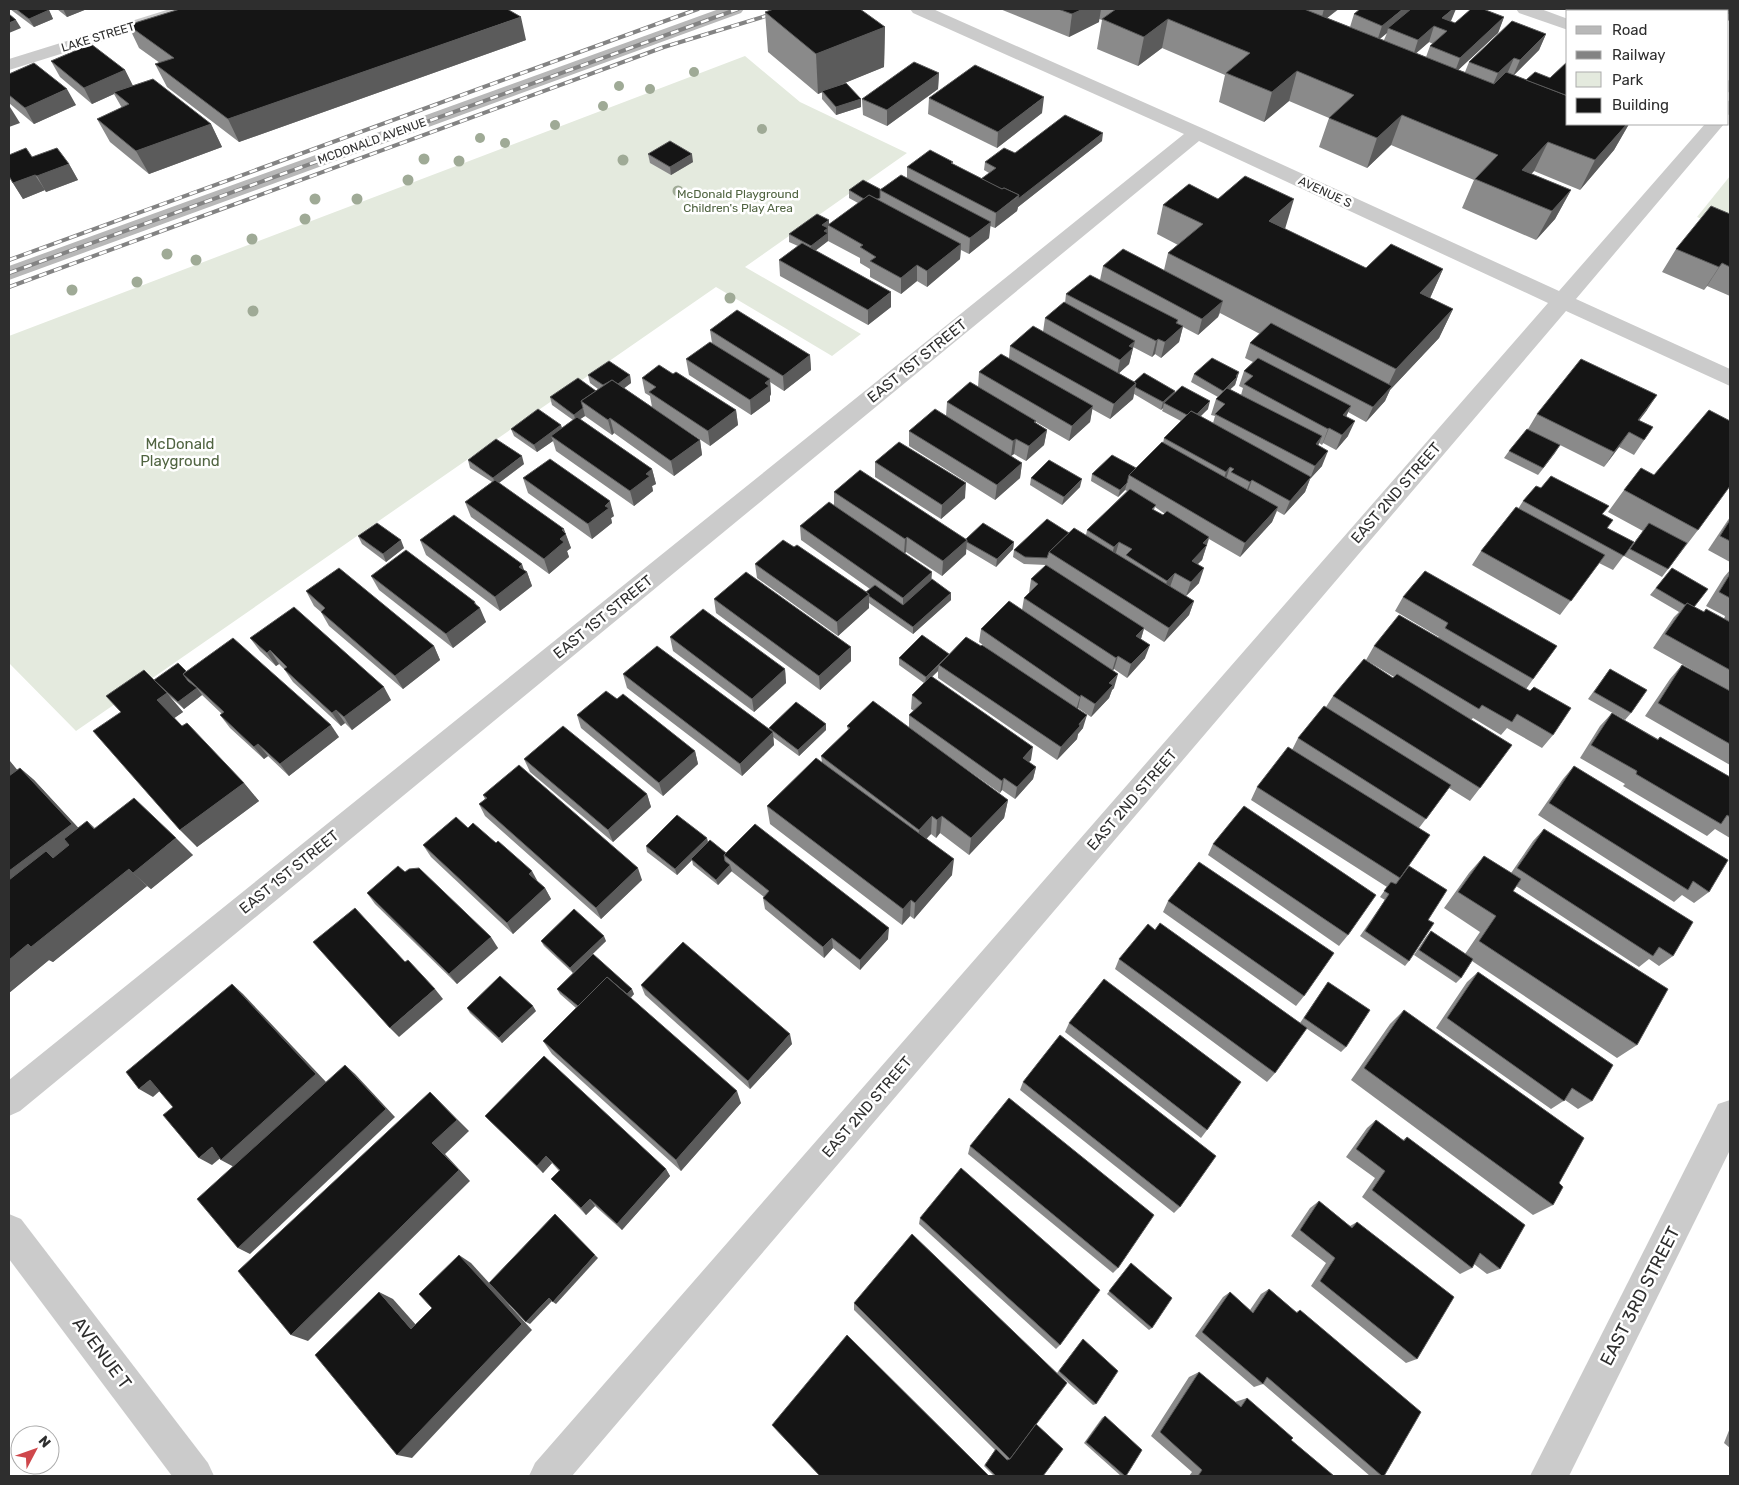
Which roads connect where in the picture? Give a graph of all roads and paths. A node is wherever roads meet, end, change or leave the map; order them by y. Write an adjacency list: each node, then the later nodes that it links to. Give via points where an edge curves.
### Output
1 (187, 9): 6 (street, LAKE STREET)
2 (735, 9): 9 (main road, MCDONALD AVENUE)
3 (919, 9): 8 (street, AVENUE S)
4 (1525, 9): 5 (street)
5 (1566, 24)
6 (9, 65)
7 (1714, 125): 10 (street, EAST 2ND STREET)
8 (1197, 133): 10 (street, AVENUE S); 12 (street, EAST 1ST STREET)
9 (9, 273)
10 (1562, 301): 11 (street, AVENUE S); 16 (street, EAST 2ND STREET)
11 (1730, 378)
12 (9, 1100)
13 (1730, 1116): 17 (street, EAST 3RD STREET)
14 (9, 1231): 15 (street, AVENUE T)
15 (195, 1476)
16 (548, 1476)
17 (1549, 1476)

